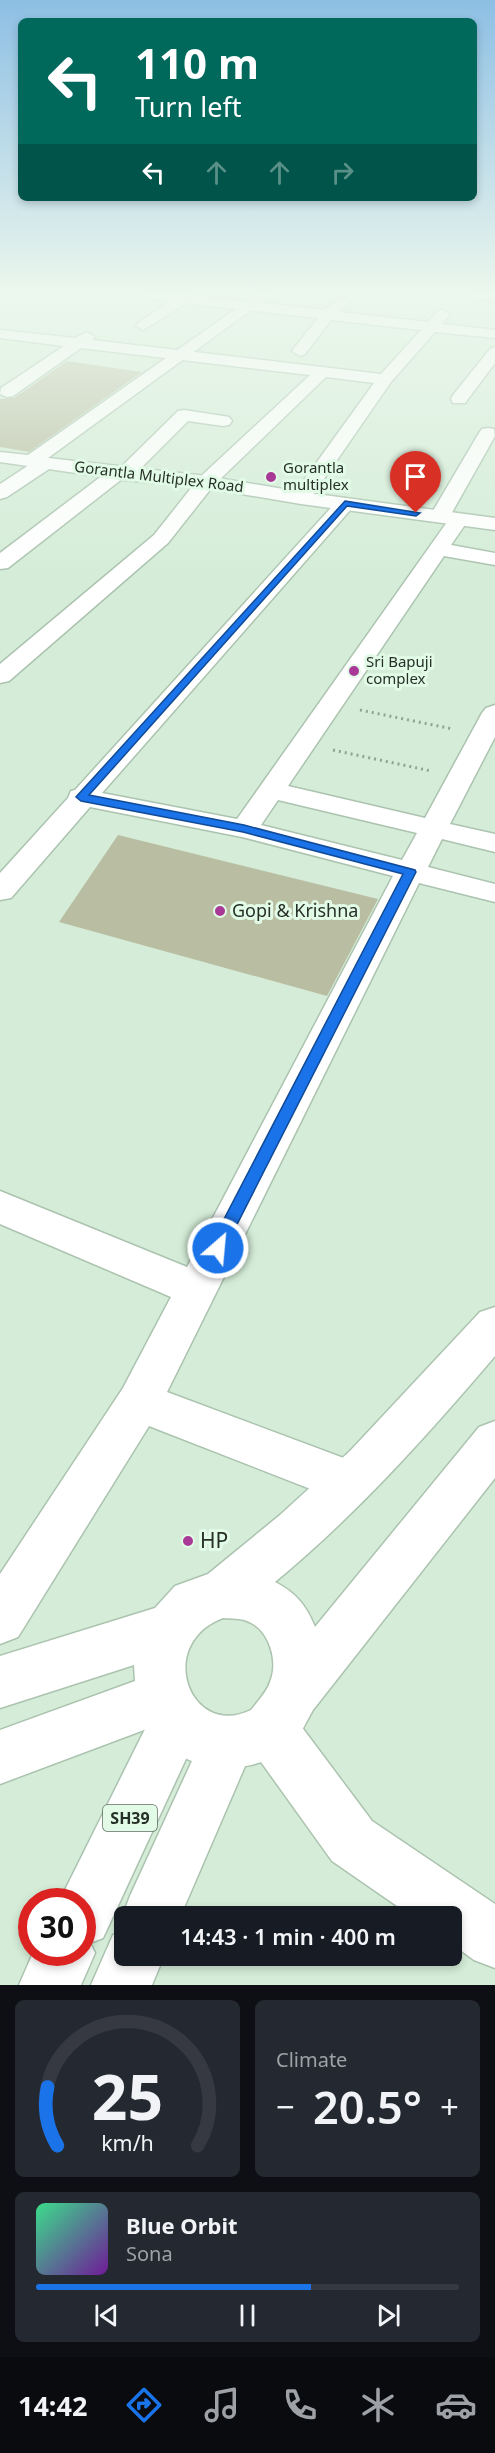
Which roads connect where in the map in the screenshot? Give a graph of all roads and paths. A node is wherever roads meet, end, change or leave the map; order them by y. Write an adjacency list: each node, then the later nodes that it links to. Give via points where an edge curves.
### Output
1 (15, 387): 6 (street)
2 (138, 387): 11 (street)
3 (307, 387): 13 (street)
4 (380, 387): 15 (street)
5 (468, 387): 7 (street)
6 (7, 392)
7 (459, 399)
8 (223, 420): 12 (street, via 184,414)
9 (488, 433): 17 (street)
10 (0, 457): 11 (street, Gorantla Multiplex Road)
11 (38, 462): 12 (street, Gorantla Multiplex Road); 14 (street)
12 (121, 474): 13 (street, Gorantla Multiplex Road); 21 (street)
13 (206, 482): 15 (street, Gorantla Multiplex Road); 22 (street, via 161,539)
14 (0, 493)
15 (301, 498): 16 (street, Gorantla Multiplex Road)
16 (345, 504): 17 (street, Gorantla Multiplex Road); 29 (street)
17 (449, 518): 18 (street, Gorantla Multiplex Road); 19 (street)
18 (495, 524)
19 (438, 549): 20 (street); 23 (street)
20 (495, 559)
21 (0, 563)
22 (0, 676)
23 (330, 704): 25 (path); 26 (street)
24 (495, 713): 27 (street)
25 (462, 731)
26 (303, 744): 27 (path); 28 (street)
27 (461, 777): 30 (street)
28 (271, 790): 30 (street); 31 (street)
29 (81, 797): 31 (street); 34 (street)
30 (434, 828): 32 (street); 33 (street)
31 (244, 829): 33 (street)
32 (495, 843)
33 (410, 872): 35 (street); 37 (street)
34 (0, 891)
35 (495, 893)
36 (0, 1207): 37 (street)
37 (196, 1289): 39 (street)
38 (495, 1325): 41 (street, via 417,1415)
39 (139, 1402): 41 (street); 43 (street)
40 (495, 1442): 47 (street)
41 (349, 1482): 42 (street, via 269,1558)
42 (223, 1593): 44 (street, via 193,1604); 47 (street, via 250,1596 275,1610 292,1633 299,1662)
43 (0, 1619)
44 (170, 1628): 45 (street); 46 (street, via 159,1672)
45 (0, 1682)
46 (171, 1708): 47 (street, via 201,1737); 48 (street); 49 (street, SH39)
47 (264, 1721): 50 (street); 51 (street, via 352,1841)
48 (0, 1757)
49 (94, 1888)
50 (157, 1906)
51 (495, 1939)
52 (58, 1966): 54 (street)
53 (130, 1966): 55 (street)
54 (49, 1985)
55 (121, 1985)

